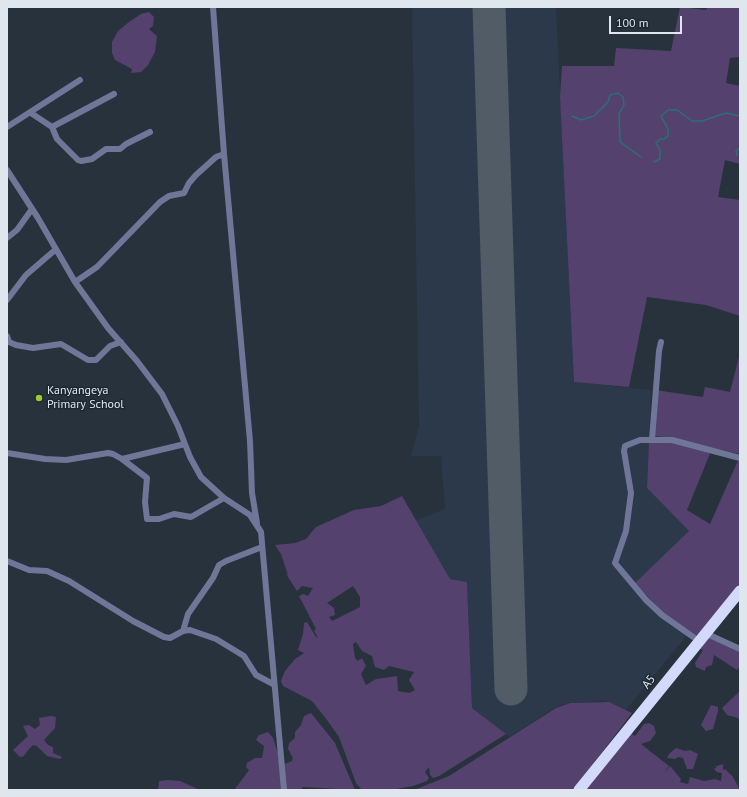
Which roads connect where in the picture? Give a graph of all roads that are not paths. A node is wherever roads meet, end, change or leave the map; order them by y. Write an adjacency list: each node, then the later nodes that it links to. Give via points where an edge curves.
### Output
1 (213, 7): 8 (street)
2 (80, 80): 4 (street)
3 (114, 94): 6 (street)
4 (31, 113): 5 (street); 6 (street)
5 (7, 127)
6 (52, 127): 7 (street, via 57,139 81,161 92,159 106,149 120,150 126,144)
7 (150, 132)
8 (224, 154): 13 (street, via 216,157 196,175 184,193 169,196 160,202 97,267); 24 (street, via 250,441 252,493)
9 (7, 170): 10 (street)
10 (32, 209): 11 (street, via 17,230); 12 (street)
11 (7, 238)
12 (55, 250): 13 (street); 14 (street, via 26,275)
13 (75, 282): 16 (street, via 108,328)
14 (7, 300)
15 (7, 336): 16 (street, via 9,342 33,348 61,344 88,360 96,360 110,346)
16 (122, 342): 19 (street, via 162,394)
17 (661, 342): 18 (street)
18 (652, 439): 21 (street, via 672,440); 29 (street, via 640,440 625,446 630,493 626,531 615,563 662,615)
19 (185, 444): 22 (street); 23 (street, via 201,477)
20 (7, 453): 22 (street, via 66,460 108,453)
21 (740, 458)
22 (122, 459): 23 (street, via 147,478 147,519 159,519 174,514 191,517)
23 (224, 498): 24 (street, via 250,515)
24 (257, 524): 25 (street, via 261,532)
25 (262, 547): 28 (street, via 219,566 188,614); 31 (street)
26 (7, 561): 28 (street, via 29,570 47,571 69,581 164,637 170,638)
27 (740, 591): 29 (highway, A5 / A5)
28 (183, 631): 31 (street, via 195,631 227,645 246,658 258,677)
29 (702, 637): 30 (street); 33 (highway, A5 / A5)
30 (740, 650)
31 (273, 684): 32 (street)
32 (284, 790)
33 (579, 790)

